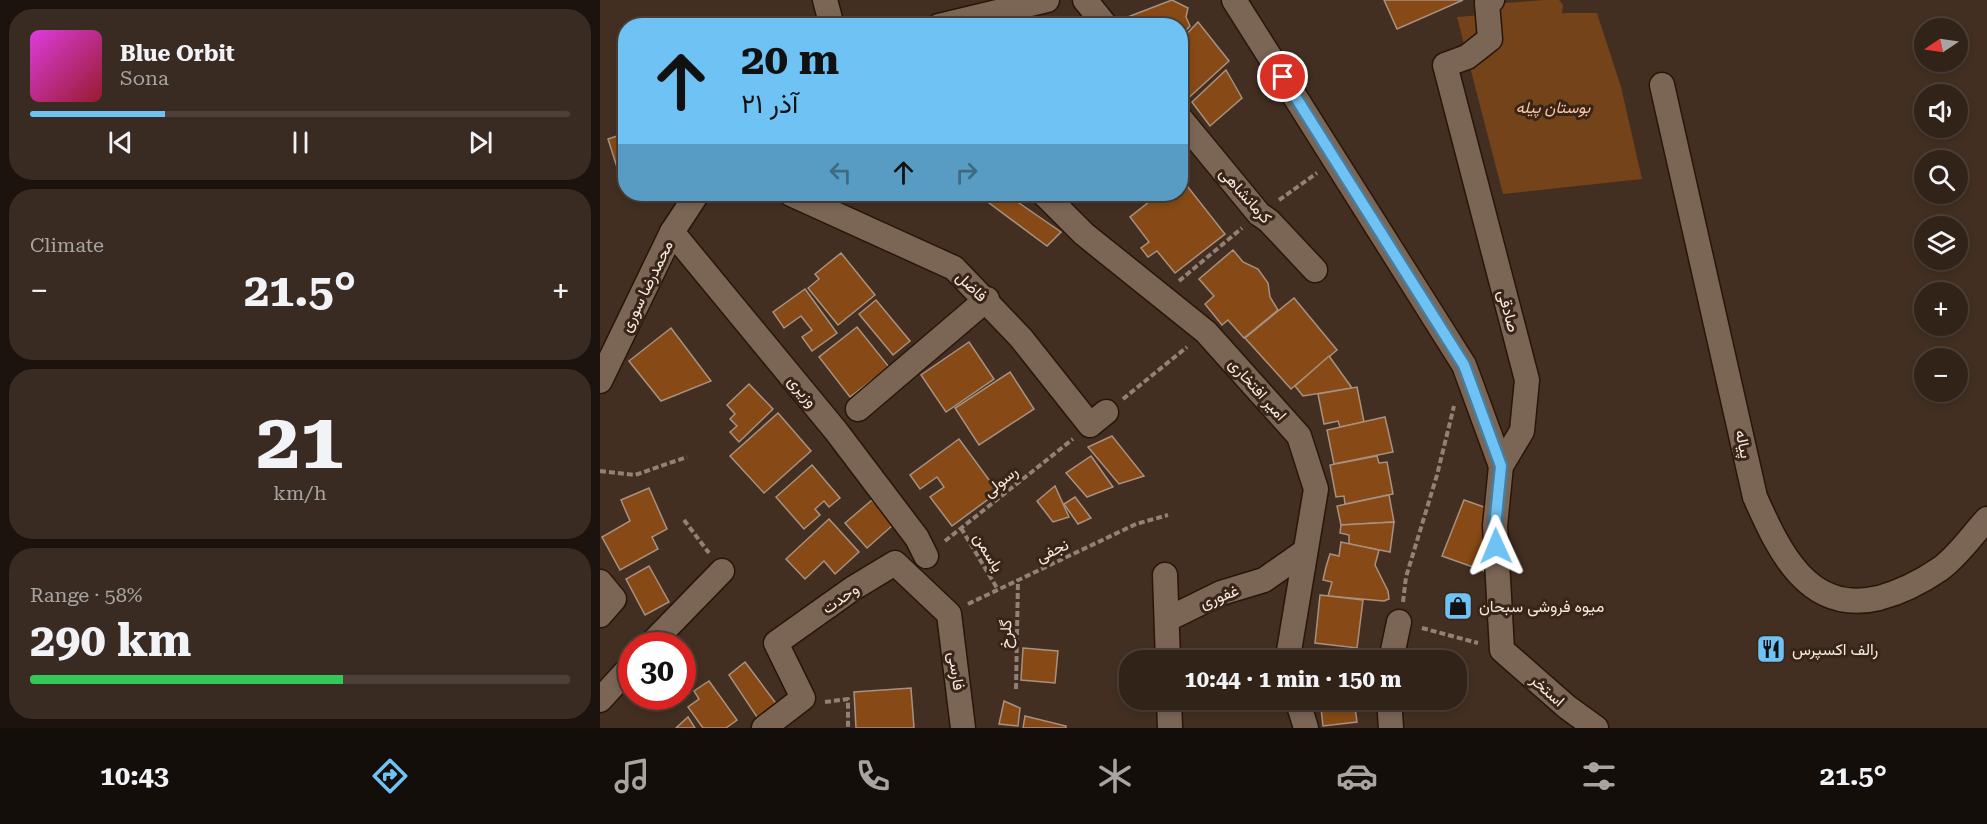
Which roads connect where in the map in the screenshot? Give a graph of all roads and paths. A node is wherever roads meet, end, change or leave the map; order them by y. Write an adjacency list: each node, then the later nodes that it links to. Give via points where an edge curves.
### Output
1 (825, 0): 6 (street)
2 (1047, 0): 7 (street)
3 (1085, 0): 8 (street)
4 (1234, 0): 18 (street)
5 (1492, 0): 23 (street, صادقی, via 1487,3 1490,39 1467,57 1445,65 1527,380 1522,431)
6 (830, 18)
7 (972, 18)
8 (1100, 18)
9 (1662, 85): 26 (street, پیاله, via 1755,496 1798,573 1835,599 1860,602 1900,592 1941,568)
10 (1188, 128): 15 (street, کرمانشاهی, via 1259,214)
11 (692, 201): 14 (street, محمدرضا سوری)
12 (806, 201): 16 (street, فاضل, via 954,268)
13 (1051, 201): 17 (street, امیر افتخاری, via 1084,234)
14 (672, 232): 19 (street, محمدرضا سوری); 30 (street, وزیری, via 836,431 917,538)
15 (1315, 270)
16 (987, 300): 20 (street); 21 (street, فاضل)
17 (1206, 332): 21 (path, رسولی); 29 (street, امیر افتخاری, via 1299,436 1316,489)
18 (1464, 365): 23 (street); 39 (path, via 1406,578)
19 (600, 381)
20 (858, 409)
21 (1098, 418): 28 (path, رسولی)
22 (687, 457): 24 (path, via 635,475)
23 (1501, 466): 44 (street, صادقی, via 1495,526)
24 (600, 471)
25 (1168, 515): 33 (path, نجفی, via 1136,524)
26 (1987, 519)
27 (684, 520): 31 (path)
28 (961, 528): 30 (path, رسولی); 35 (path, یاسمن)
29 (1304, 552): 38 (street, غفوری, via 1264,580 1221,593); 42 (street, امیر افتخاری)
30 (926, 556)
31 (722, 571): 40 (street)
32 (1165, 575): 38 (street)
33 (1018, 579): 35 (path, نجفی); 46 (path, گلرخ)
34 (600, 582): 37 (street, via 614,599)
35 (997, 588): 36 (path, نجفی)
36 (949, 614): 47 (street, وحدت, via 895,563 879,571 776,643); 54 (street, فارسی)
37 (600, 615)
38 (1168, 619): 41 (street)
39 (1400, 622): 43 (street); 44 (path)
40 (663, 632)
41 (1168, 650)
42 (1289, 650)
43 (1393, 650)
44 (1502, 650): 58 (street, استخر)
45 (618, 680): 48 (street)
46 (1016, 689)
47 (803, 698): 52 (street); 53 (path, via 812,703 848,699)
48 (600, 700)
49 (1169, 710): 55 (street)
50 (1300, 710): 56 (street)
51 (1390, 710): 57 (street)
52 (765, 728)
53 (848, 728)
54 (963, 728)
55 (1170, 728)
56 (1306, 728)
57 (1391, 728)
58 (1596, 728)

